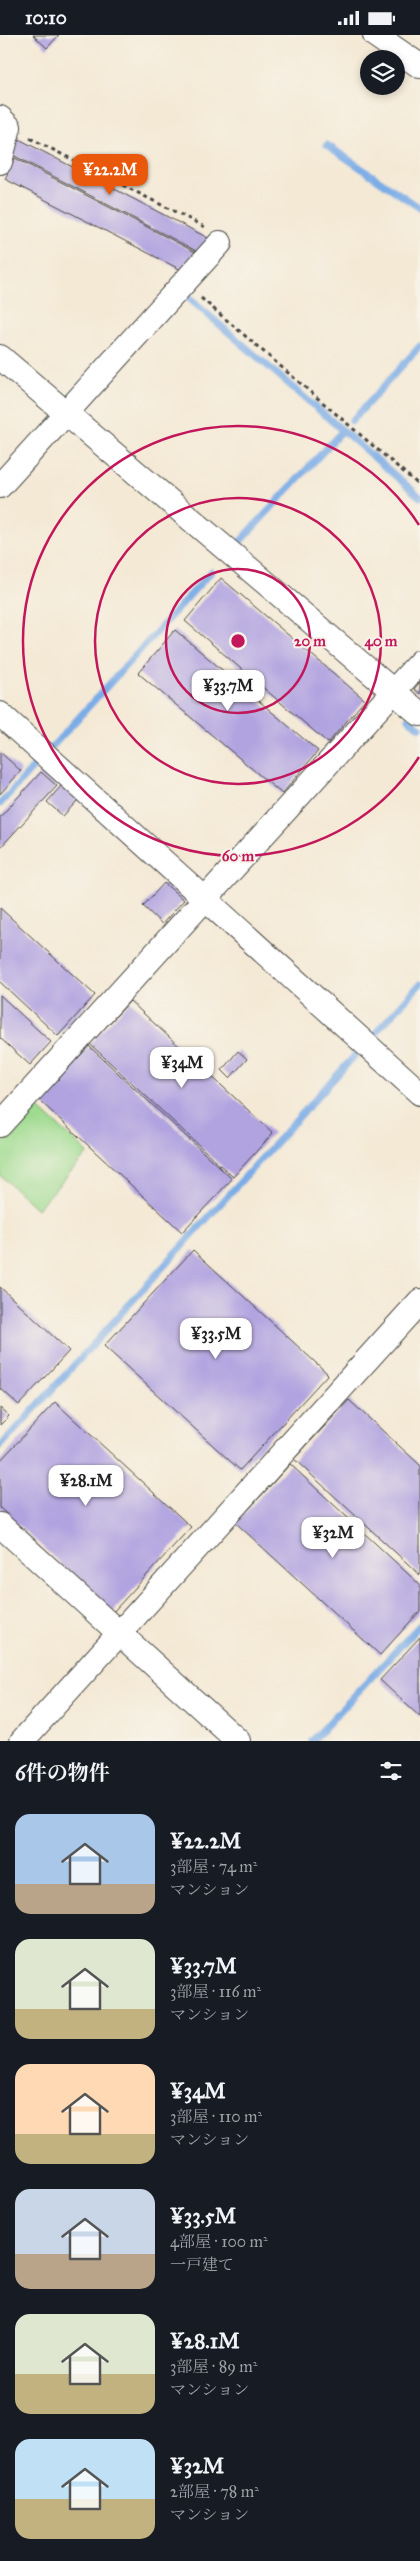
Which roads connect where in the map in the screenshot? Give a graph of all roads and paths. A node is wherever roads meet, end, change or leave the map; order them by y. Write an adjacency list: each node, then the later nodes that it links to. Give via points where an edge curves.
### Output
1 (375, 35): 2 (street)
2 (420, 66)
3 (5, 123): 4 (street); 5 (path, via 218,233)
4 (0, 163)
5 (220, 243): 6 (street)
6 (183, 283): 8 (street); 10 (path)
7 (0, 357): 8 (street)
8 (61, 418): 9 (street); 12 (street)
9 (0, 486)
10 (420, 486)
11 (420, 662): 12 (street)
12 (388, 697): 13 (street); 15 (street)
13 (420, 713)
14 (0, 714): 15 (street)
15 (205, 899): 16 (street); 17 (street)
16 (420, 1093)
17 (0, 1125)
18 (420, 1301): 20 (street)
19 (0, 1525): 20 (street)
20 (120, 1633): 21 (street); 22 (street)
21 (22, 1741)
22 (238, 1741)

